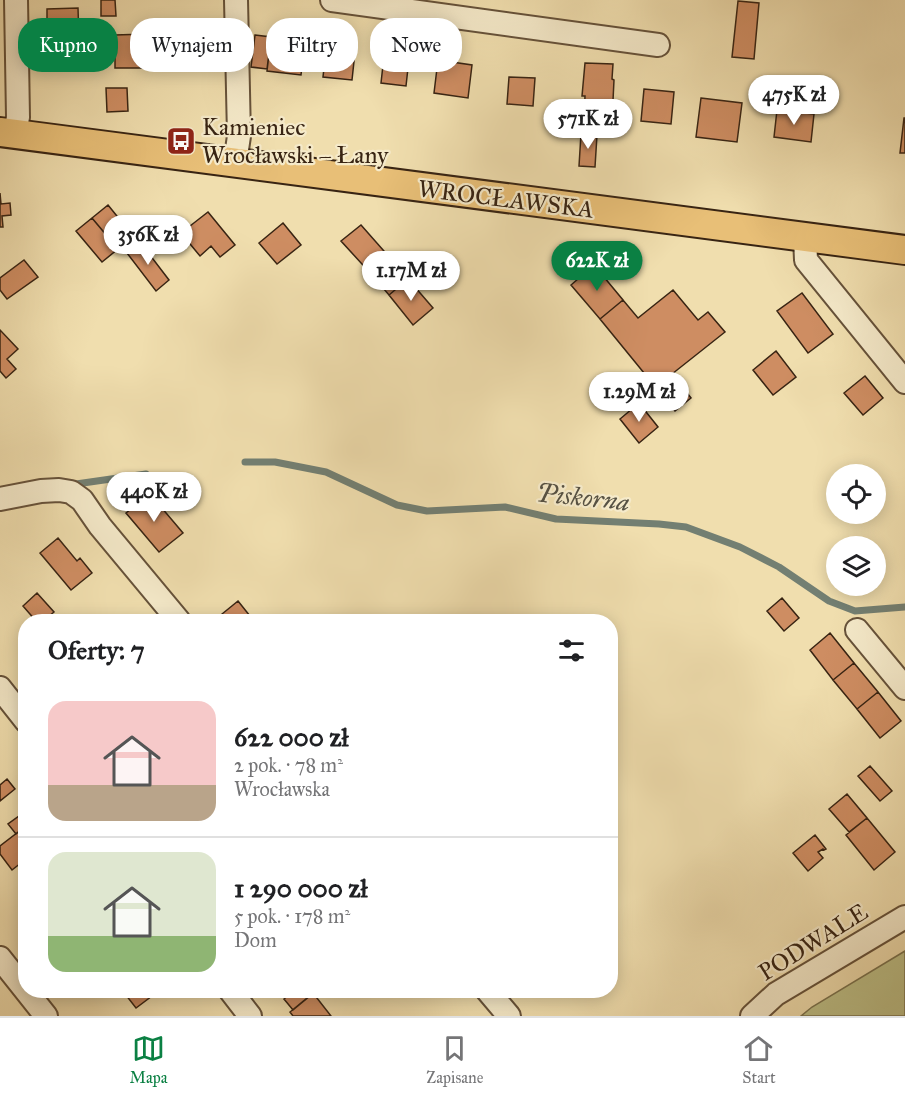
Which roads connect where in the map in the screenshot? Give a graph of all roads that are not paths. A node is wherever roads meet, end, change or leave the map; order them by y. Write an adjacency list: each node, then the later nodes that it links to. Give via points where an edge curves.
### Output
1 (16, 0): 5 (street, via 18,117)
2 (236, 0): 6 (street, via 239,136)
3 (332, 0): 4 (street)
4 (658, 45)
5 (8, 133): 6 (main road, WROCŁAWSKA)
6 (235, 164): 7 (main road, WROCŁAWSKA)
7 (805, 237): 8 (main road, WROCŁAWSKA); 9 (street, via 806,260)
8 (905, 250)
9 (905, 382)
10 (0, 499): 11 (street, via 41,491 71,492 82,500)
11 (173, 614)
12 (857, 630): 14 (street)
13 (0, 688): 15 (street)
14 (905, 688)
15 (18, 711)
16 (905, 917): 25 (street, PODWALE, via 776,994)
17 (0, 958): 18 (street)
18 (18, 981)
19 (32, 998): 22 (street)
20 (237, 998): 23 (street)
21 (494, 998): 24 (street)
22 (46, 1016)
23 (250, 1016)
24 (509, 1016)
25 (752, 1016)

